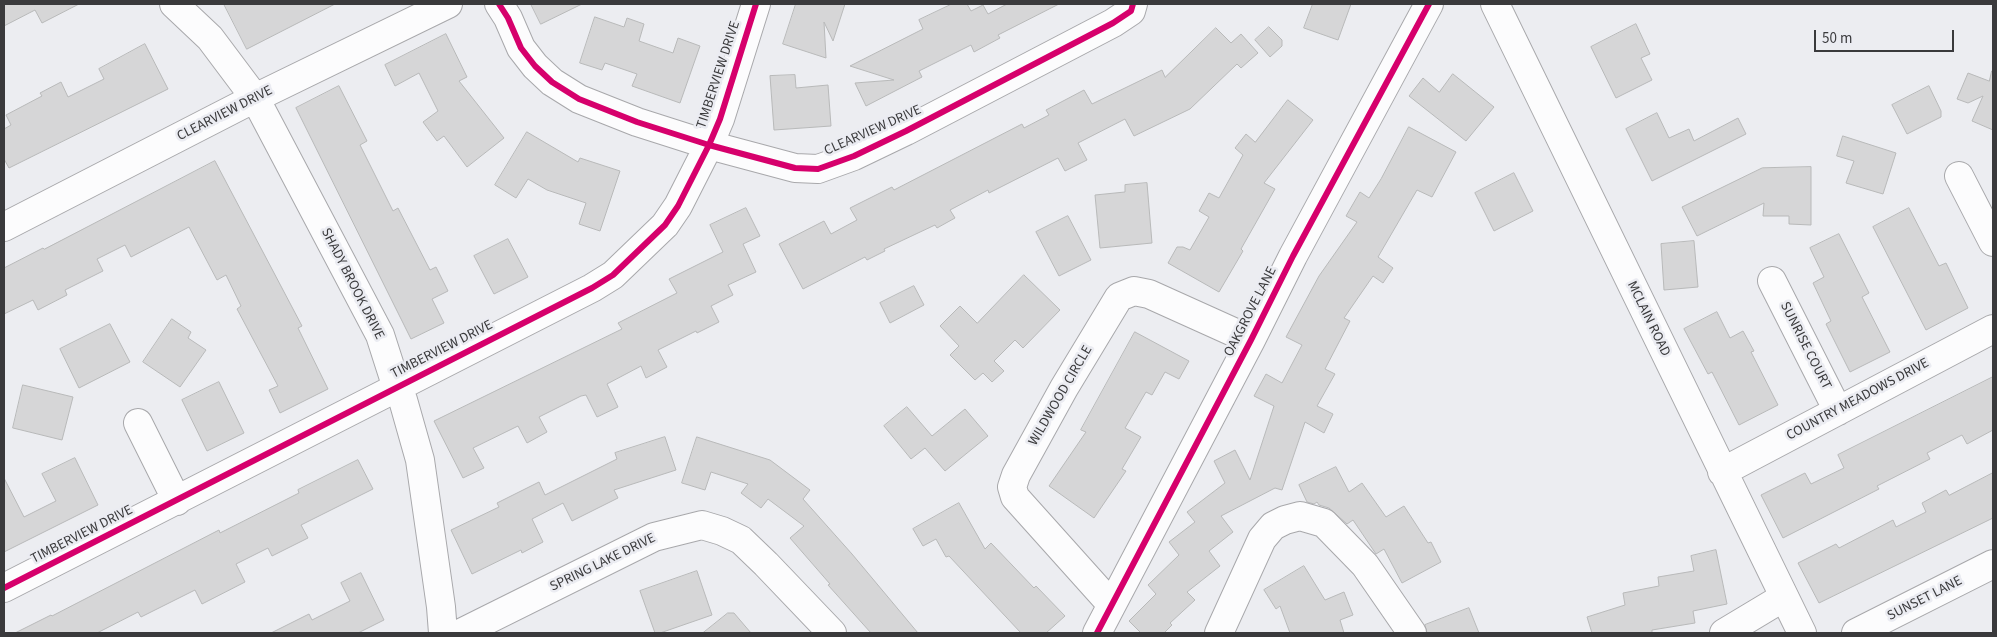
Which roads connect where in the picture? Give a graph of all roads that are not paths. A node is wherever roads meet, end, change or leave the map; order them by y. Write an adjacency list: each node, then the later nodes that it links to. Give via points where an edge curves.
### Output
1 (174, 4): 8 (street, SHADY BROOK DRIVE, via 210,38)
2 (448, 4): 8 (street, CLEARVIEW DRIVE)
3 (498, 4): 9 (street, CLEARVIEW DRIVE, via 521,48 552,82 579,99)
4 (756, 4): 9 (street, TIMBERVIEW DRIVE)
5 (1133, 4): 9 (street, CLEARVIEW DRIVE, via 1131,11 1113,23 906,131 818,169 795,168)
6 (1429, 4): 15 (street, OAKGROVE LANE)
7 (1494, 4): 19 (street, MCLAIN ROAD)
8 (255, 98): 11 (street, CLEARVIEW DRIVE); 16 (street, SHADY BROOK DRIVE, via 380,335)
9 (710, 145): 16 (street, TIMBERVIEW DRIVE, via 665,225 613,275)
10 (1959, 176): 12 (street)
11 (4, 227)
12 (1993, 242)
13 (1772, 281): 17 (street, SUNRISE COURT)
14 (1993, 329): 17 (street, COUNTRY MEADOWS DRIVE)
15 (1251, 340): 24 (street, OAKGROVE LANE); 24 (street, WILDWOOD CIRCLE, via 1149,294 1134,290 1119,297 1016,475 1012,487 1015,497)
16 (397, 388): 20 (street, TIMBERVIEW DRIVE); 25 (street, SHADY BROOK DRIVE, via 420,460)
17 (1838, 411): 19 (street, COUNTRY MEADOWS DRIVE)
18 (138, 423): 20 (street)
19 (1722, 472): 23 (street, MCLAIN ROAD)
20 (177, 501): 22 (street, TIMBERVIEW DRIVE)
21 (1993, 564): 33 (street, SUNSET LANE)
22 (4, 588)
23 (1784, 597): 31 (street); 32 (street, MCLAIN ROAD)
24 (1111, 604): 28 (street, OAKGROVE LANE)
25 (443, 633)
26 (461, 633): 27 (street, SPRING LAKE DRIVE, via 654,537 702,525 741,540)
27 (832, 633)
28 (1097, 633)
29 (1219, 633): 30 (street, via 1262,539 1273,526 1300,516 1324,524 1365,565)
30 (1412, 633)
31 (1724, 633)
32 (1802, 633)
33 (1856, 633)

